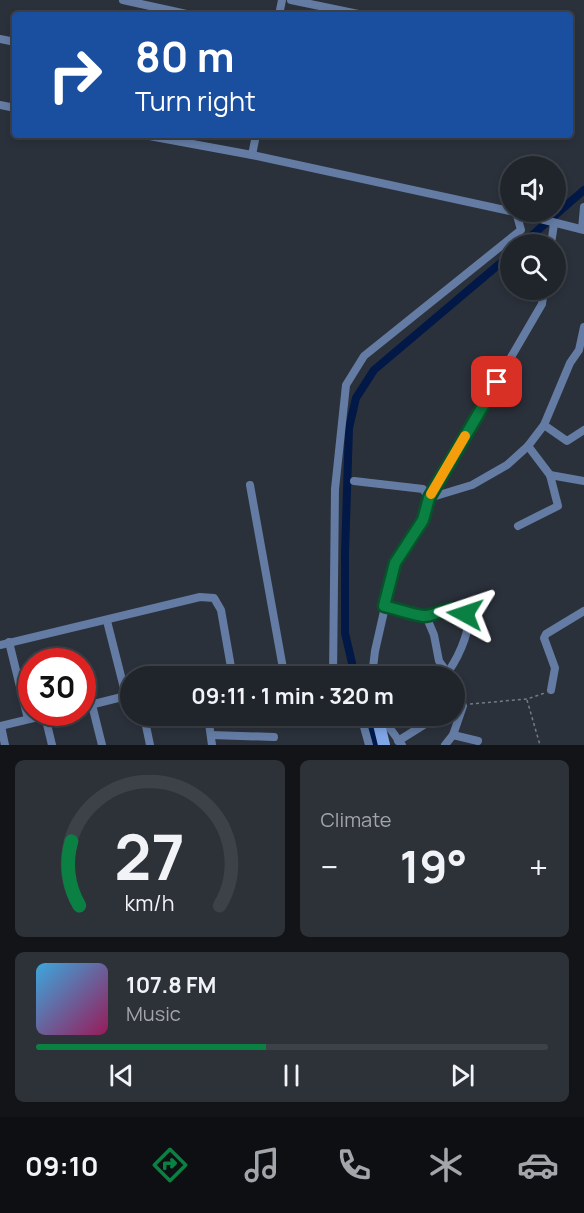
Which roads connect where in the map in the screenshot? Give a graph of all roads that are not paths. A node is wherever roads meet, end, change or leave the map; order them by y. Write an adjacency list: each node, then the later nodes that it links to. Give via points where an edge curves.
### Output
1 (123, 0): 3 (street)
2 (291, 0): 4 (street)
3 (177, 12)
4 (349, 12)
5 (160, 138): 7 (street)
6 (255, 138): 7 (street)
7 (252, 155): 9 (street)
8 (584, 207): 13 (street)
9 (500, 209)
10 (517, 222): 33 (street, via 521,230 364,356 346,385 335,489)
11 (551, 222): 12 (street)
12 (554, 224): 13 (street); 14 (street)
13 (583, 230)
14 (552, 234)
15 (543, 300): 24 (street)
16 (584, 327): 17 (street, via 579,350)
17 (544, 425): 18 (street, via 567,441); 19 (street)
18 (584, 430)
19 (528, 446): 20 (street); 24 (street, via 507,465 472,485)
20 (550, 475): 22 (street); 25 (street, via 558,506)
21 (354, 481): 24 (street, via 423,489)
22 (584, 482)
23 (250, 484): 32 (street)
24 (429, 498): 26 (street, via 423,520 395,563)
25 (518, 526)
26 (384, 606): 28 (street); 34 (street)
27 (584, 611): 39 (street, via 544,638 555,668)
28 (426, 616): 35 (street); 36 (street, via 439,610 460,610 465,614 465,639)
29 (107, 621): 30 (street); 31 (street, via 200,597 214,598 221,610); 37 (street)
30 (4, 644): 38 (street)
31 (231, 666)
32 (283, 666)
33 (333, 666)
34 (374, 666)
35 (443, 666)
36 (453, 666)
37 (120, 667)
38 (18, 688)
39 (551, 690)
40 (120, 697): 41 (street)
41 (96, 704)
42 (96, 721): 60 (street)
43 (18, 722): 44 (street)
44 (0, 726): 58 (street)
45 (47, 726): 59 (street)
46 (146, 726): 61 (street)
47 (210, 726): 53 (street)
48 (364, 726): 63 (street)
49 (381, 726): 64 (street)
50 (387, 726): 57 (street)
51 (424, 726): 57 (street)
52 (455, 726): 54 (street)
53 (211, 735): 55 (street); 62 (street)
54 (453, 735): 56 (street); 65 (street)
55 (274, 737)
56 (478, 741)
57 (400, 743)
58 (5, 745)
59 (52, 745)
60 (102, 745)
61 (150, 745)
62 (212, 745)
63 (369, 745)
64 (384, 745)
65 (445, 745)

